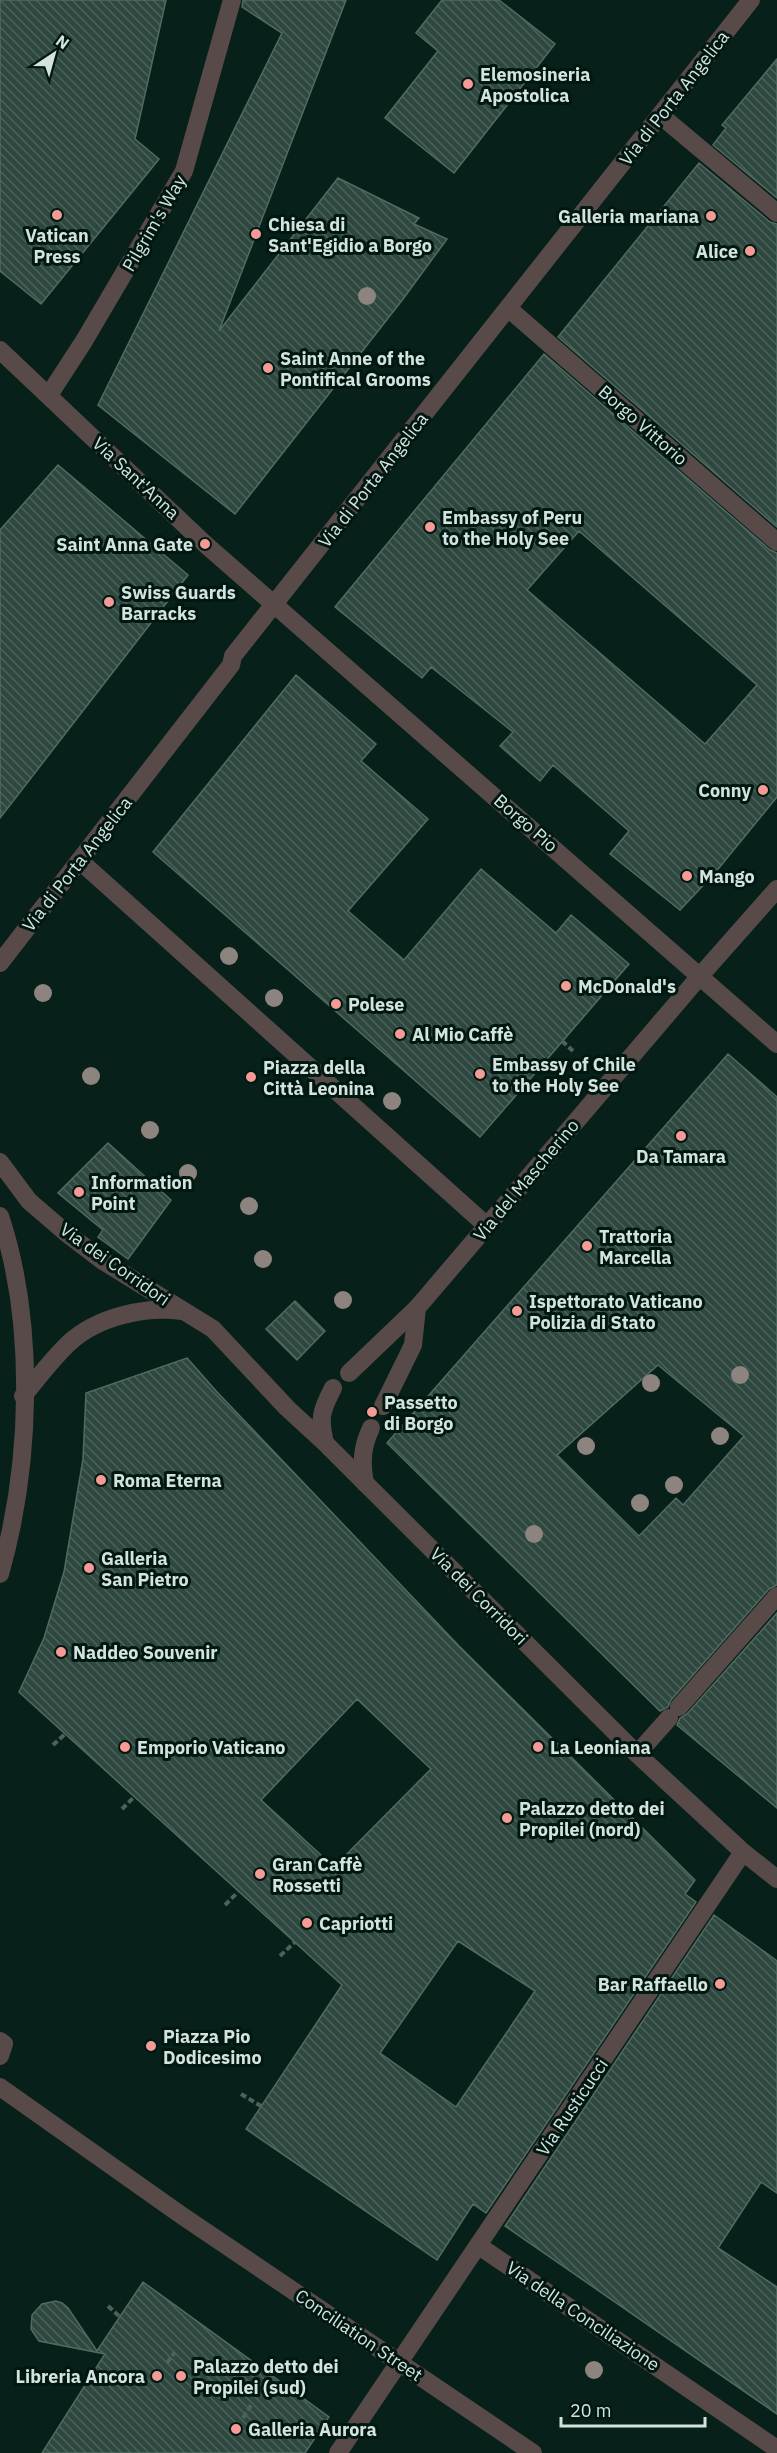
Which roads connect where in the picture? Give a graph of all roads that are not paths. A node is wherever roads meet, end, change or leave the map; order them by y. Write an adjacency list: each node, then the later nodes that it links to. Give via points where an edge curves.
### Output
1 (232, 0): 7 (street, Pilgrim's Way, via 184,171)
2 (751, 0): 3 (street, Via di Porta Angelica)
3 (660, 115): 4 (street); 5 (street, Via di Porta Angelica)
4 (777, 213)
5 (508, 308): 8 (street, Borgo Vittorio); 9 (street, Via di Porta Angelica)
6 (0, 350): 7 (street, Via Sant'Anna)
7 (49, 395): 9 (street, Via Sant'Anna)
8 (777, 542)
9 (274, 604): 10 (street, Via di Porta Angelica); 13 (street, Borgo Pio)
10 (80, 861): 12 (street, Via di Porta Angelica); 17 (street)
11 (777, 889): 13 (street, Via del Mascherino)
12 (0, 963)
13 (699, 976): 14 (street, Borgo Pio); 17 (street, Via del Mascherino)
14 (777, 1044)
15 (0, 1162): 19 (street, Via dei Corridori, via 29,1201 65,1232)
16 (0, 1216): 22 (street, via 21,1320)
17 (487, 1226): 18 (street, Via del Mascherino)
18 (417, 1308): 20 (street, Via del Mascherino); 23 (street, via 413,1345)
19 (183, 1311): 22 (street, Via dei Corridori, via 162,1308 124,1315 92,1328 70,1342); 25 (street, Via dei Corridori, via 213,1329 287,1408)
20 (349, 1373)
21 (333, 1388): 25 (street, via 320,1417)
22 (23, 1396): 27 (street, via 22,1465)
23 (383, 1406)
24 (371, 1428): 26 (street, via 362,1451)
25 (326, 1443): 26 (street, Via dei Corridori)
26 (365, 1483): 29 (street, Via dei Corridori)
27 (0, 1574)
28 (777, 1596): 29 (street)
29 (637, 1754): 30 (street, Via dei Corridori)
30 (743, 1852): 31 (street, Via dei Corridori); 35 (street, Via Rusticucci)
31 (777, 1878)
32 (0, 2041): 33 (street, via 4,2044)
33 (0, 2056)
34 (0, 2087): 36 (street, Conciliation Street)
35 (479, 2246): 36 (street, Via Rusticucci); 37 (street, Via della Conciliazione)
36 (400, 2363): 38 (street, Via Rusticucci); 39 (street, Conciliation Street)
37 (777, 2449)
38 (338, 2453)
39 (533, 2453)

